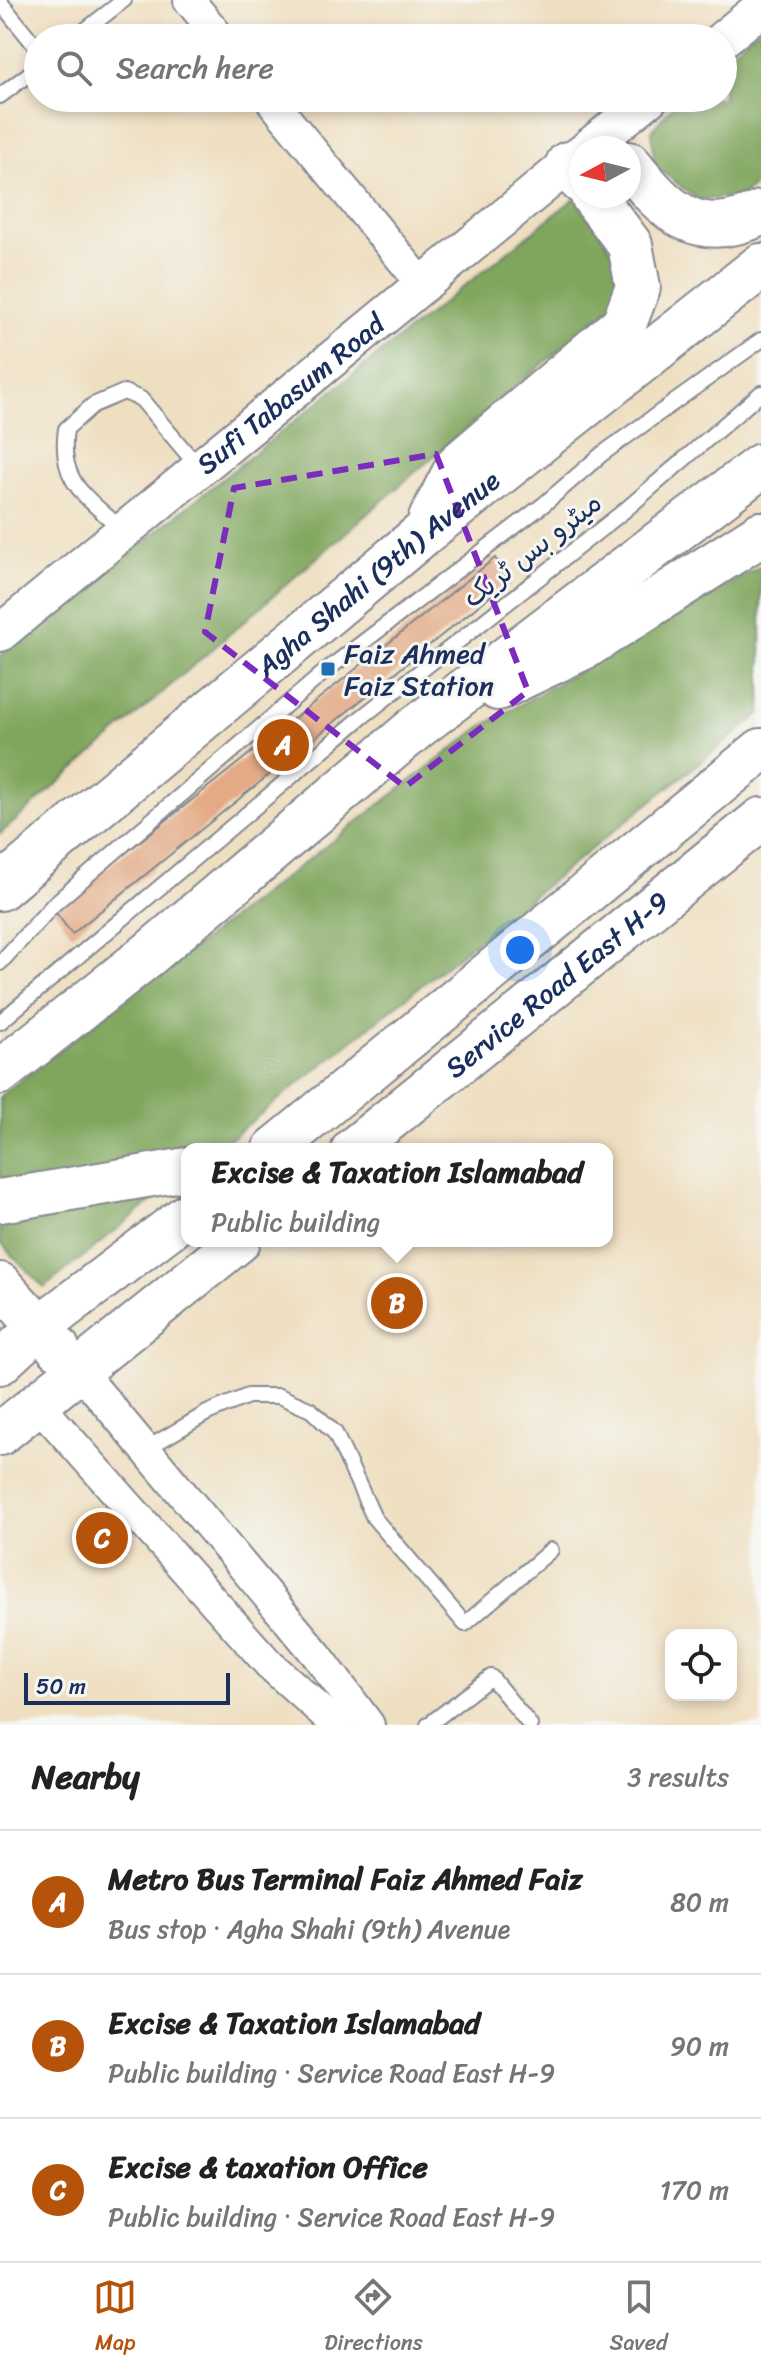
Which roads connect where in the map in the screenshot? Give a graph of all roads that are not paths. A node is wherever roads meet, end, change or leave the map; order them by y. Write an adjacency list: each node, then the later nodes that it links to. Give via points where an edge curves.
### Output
1 (124, 0): 5 (lane)
2 (189, 0): 6 (street)
3 (0, 2): 8 (lane)
4 (761, 8): 7 (street)
5 (93, 24)
6 (209, 24)
7 (737, 28)
8 (24, 32)
9 (24, 78): 10 (lane)
10 (0, 96)
11 (281, 112): 19 (street)
12 (638, 112): 13 (street, Sufi Tabasum Road)
13 (617, 136)
14 (569, 180): 19 (street, Sufi Tabasum Road)
15 (641, 187): 17 (main road, via 679,218 721,225)
16 (615, 208): 25 (main road, via 630,245 638,287 624,324 459,464)
17 (761, 213)
18 (761, 266): 25 (main road, Agha Shahi (9th) Avenue)
19 (423, 285): 23 (street, Sufi Tabasum Road)
20 (761, 340): 32 (lane, میٹرو بس ٹریک, via 602,454 328,669 54,904)
21 (761, 393): 33 (lane, میٹرو بس ٹریک, via 624,511 362,717)
22 (761, 466): 28 (main road)
23 (200, 469): 24 (street, Sufi Tabasum Road); 24 (lane, via 141,399 124,392 93,405 66,429 65,465 69,478)
24 (124, 532): 27 (street, Sufi Tabasum Road)
25 (425, 532): 31 (main road, Agha Shahi (9th) Avenue)
26 (761, 534): 28 (main road, via 586,646)
27 (0, 633)
28 (417, 727): 34 (main road, via 148,955)
29 (761, 750): 35 (main road, Service Road East H-9)
30 (761, 819): 36 (main road, Service Road East H-9)
31 (0, 888)
32 (0, 963)
33 (0, 1022)
34 (0, 1072)
35 (278, 1143)
36 (360, 1143)
37 (181, 1170): 38 (main road)
38 (0, 1201)
39 (181, 1220): 42 (main road)
40 (232, 1247): 44 (main road)
41 (0, 1284): 42 (main road)
42 (39, 1327): 43 (main road); 44 (main road)
43 (0, 1365): 45 (main road)
44 (79, 1370): 45 (main road); 47 (street)
45 (37, 1403): 46 (main road); 49 (street, via 269,1664)
46 (0, 1434)
47 (146, 1449): 48 (lane, via 248,1396 279,1396 311,1410 335,1433 374,1518 465,1624); 50 (street)
48 (551, 1550)
49 (337, 1725)
50 (369, 1725)
51 (428, 1725): 52 (lane, via 491,1677)
52 (530, 1725)

